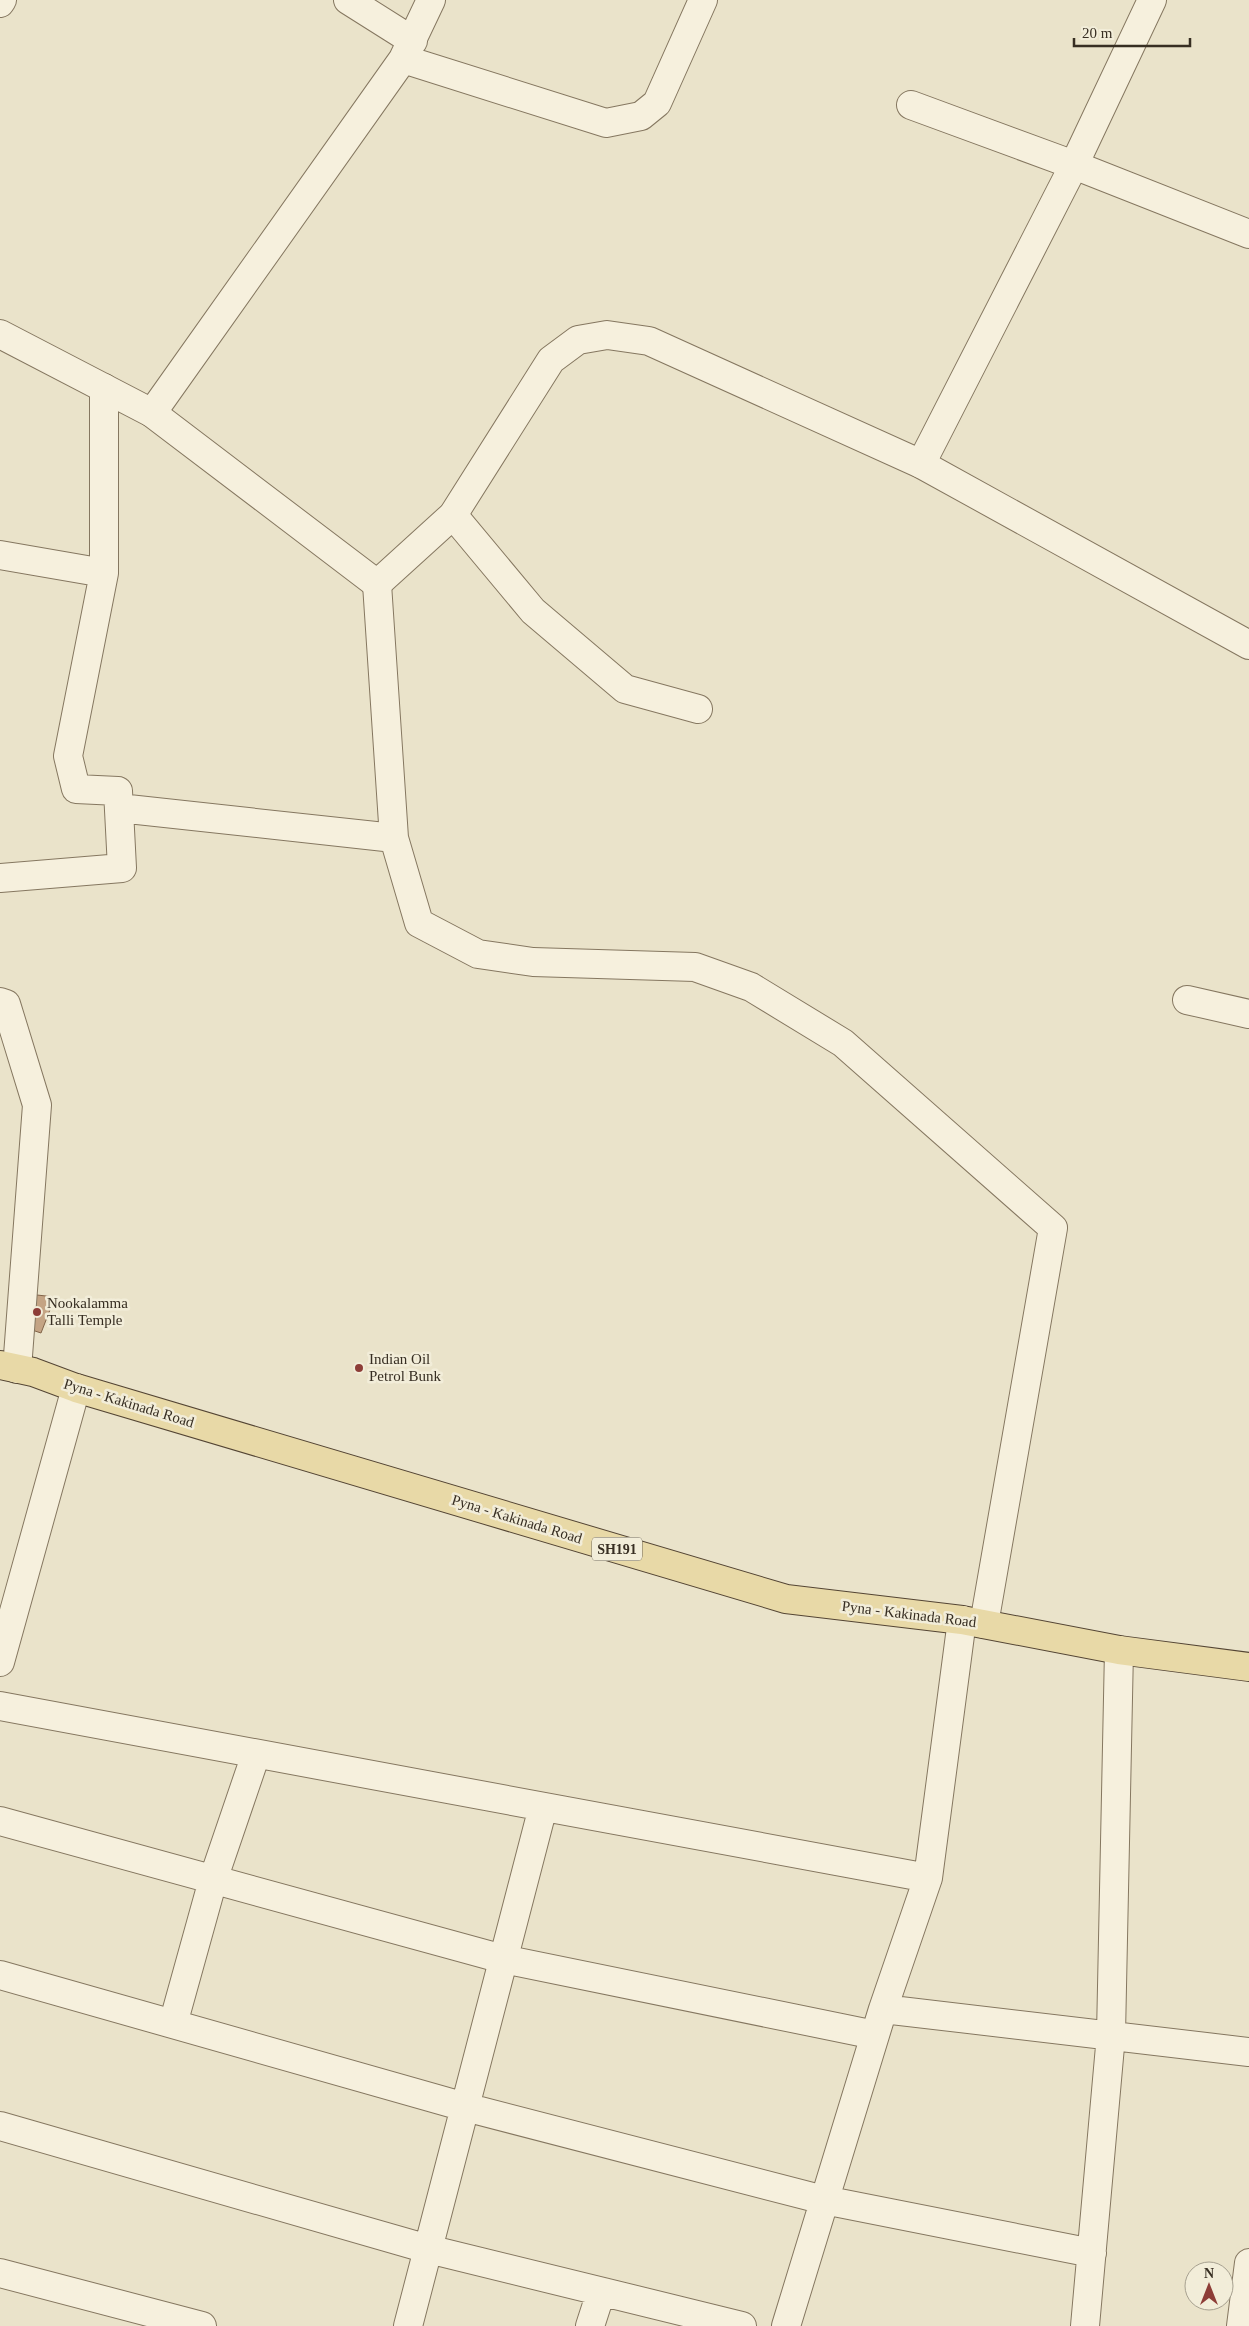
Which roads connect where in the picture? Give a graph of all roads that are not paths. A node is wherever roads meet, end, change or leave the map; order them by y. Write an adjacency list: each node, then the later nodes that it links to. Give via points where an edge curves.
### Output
1 (348, 0): 5 (street)
2 (431, 0): 5 (street)
3 (702, 0): 5 (street, via 657,103 641,116 606,123)
4 (1152, 0): 7 (street)
5 (408, 50): 11 (street)
6 (911, 105): 7 (street)
7 (1074, 165): 8 (street); 12 (street)
8 (1249, 234)
9 (0, 334): 10 (street)
10 (104, 388): 11 (street); 15 (street)
11 (152, 413): 16 (street)
12 (921, 464): 13 (street, via 649,341 607,335 578,340 551,360); 17 (street)
13 (452, 515): 16 (street); 18 (street, via 533,611 625,689)
14 (0, 555): 15 (street)
15 (104, 573): 19 (street, via 68,756 76,790 118,791)
16 (377, 584): 20 (street)
17 (1249, 645)
18 (698, 709)
19 (119, 808): 20 (street); 21 (street, via 122,868)
20 (394, 838): 27 (street, via 419,923 478,954 533,962 695,967 751,987 843,1042 1053,1228)
21 (0, 878)
22 (1188, 1000): 24 (street)
23 (0, 1002): 25 (street, via 6,1004 37,1105)
24 (1249, 1014)
25 (9, 1367): 26 (main road, Pyna - Kakinada Road / SH191)
26 (76, 1388): 27 (main road, Pyna - Kakinada Road / SH191, via 786,1599); 29 (street)
27 (973, 1622): 28 (main road, Pyna - Kakinada Road / SH191); 35 (street)
28 (1119, 1650): 30 (main road, Pyna - Kakinada Road / SH191); 42 (street)
29 (0, 1662)
30 (1249, 1667)
31 (0, 1706): 32 (street)
32 (256, 1754): 33 (street); 36 (street)
33 (543, 1807): 35 (street); 37 (street)
34 (0, 1821): 36 (street)
35 (928, 1878): 39 (street)
36 (213, 1880): 37 (street); 40 (street)
37 (503, 1959): 41 (street); 44 (street)
38 (0, 1975): 40 (street)
39 (883, 2008): 41 (street); 42 (street)
40 (173, 2024): 44 (street)
41 (875, 2036): 46 (street)
42 (1111, 2036): 43 (street); 48 (street)
43 (1249, 2052)
44 (465, 2106): 46 (street); 47 (street)
45 (0, 2126): 47 (street)
46 (824, 2200): 48 (street); 56 (street)
47 (428, 2249): 51 (street); 53 (street)
48 (1092, 2253): 57 (street)
49 (1249, 2263): 58 (street)
50 (0, 2272): 52 (street)
51 (600, 2292): 54 (street); 55 (street)
52 (202, 2326)
53 (408, 2326)
54 (590, 2326)
55 (742, 2326)
56 (786, 2326)
57 (1085, 2326)
58 (1242, 2326)

